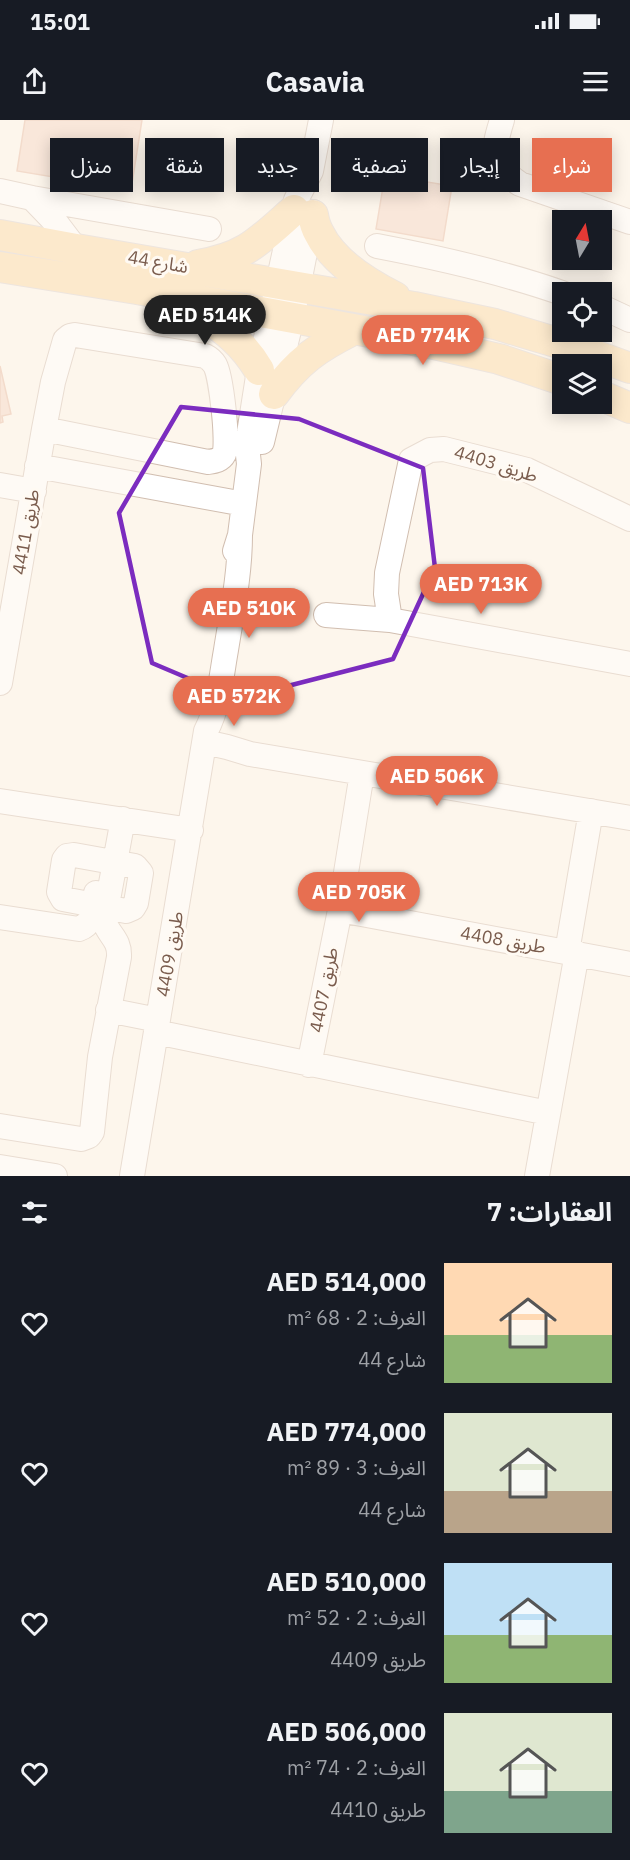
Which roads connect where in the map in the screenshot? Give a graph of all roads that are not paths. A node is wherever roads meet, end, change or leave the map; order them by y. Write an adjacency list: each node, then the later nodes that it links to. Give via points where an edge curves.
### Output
1 (321, 120): 5 (street, طريق 4409, via 311,171 314,201)
2 (502, 120): 6 (street, via 495,144 496,159 504,173 520,184)
3 (0, 191): 4 (street)
4 (32, 198): 7 (street); 10 (street)
5 (303, 212): 12 (main road, via 239,254); 13 (street, طريق 4409); 16 (main road, via 340,260 377,288)
6 (630, 222)
7 (209, 229)
8 (0, 235): 10 (main road, شارع 44)
9 (377, 246): 14 (street, via 451,260)
10 (76, 249): 12 (main road, شارع 44)
11 (0, 267): 15 (main road, شارع 44)
12 (186, 267): 13 (main road, شارع 44)
13 (288, 285): 16 (main road, شارع 44); 18 (street, طريق 4409)
14 (552, 289)
15 (177, 297): 18 (main road, شارع 44); 23 (main road, via 238,341)
16 (414, 307): 21 (main road, شارع 44)
17 (612, 312): 19 (street)
18 (282, 316): 20 (main road, شارع 44); 23 (street, طريق 4409)
19 (630, 320)
20 (353, 330): 22 (main road, شارع 44, via 499,359); 23 (main road, via 314,352 288,374)
21 (625, 359)
22 (552, 377)
23 (267, 382): 30 (street, طريق 4409, via 247,446)
24 (612, 400): 25 (main road)
25 (630, 408)
26 (44, 429): 26 (street, طريق 4411, via 63,346 70,336 205,356 217,369 225,420 225,452 216,461); 27 (street, طريق 4411)
27 (37, 466): 29 (street, طريق 4411); 30 (street)
28 (0, 485): 29 (street)
29 (34, 491): 35 (street, طريق 4411)
30 (244, 504): 36 (street, طريق 4409, via 233,609 216,706)
31 (630, 519): 33 (street, طريق 4403, via 527,470 444,449 430,450 411,460 387,573)
32 (326, 615): 33 (street)
33 (390, 620): 34 (street)
34 (630, 664)
35 (0, 683)
36 (205, 742): 37 (street, via 235,756 250,754); 42 (street, طريق 4409)
37 (362, 773): 39 (street); 45 (street, طريق 4407)
38 (0, 801): 40 (street)
39 (591, 811): 41 (street); 47 (street)
40 (117, 818): 42 (street); 43 (street)
41 (630, 818)
42 (191, 830): 50 (street, طريق 4409)
43 (109, 861): 44 (street); 44 (street, via 138,868 141,876 135,906 126,911); 44 (street, via 74,855 64,860 61,896)
44 (100, 906): 46 (street, via 87,926 79,929); 49 (street, via 119,950)
45 (340, 910): 47 (street, طريق 4408); 51 (street, طريق 4407)
46 (0, 917)
47 (572, 952): 48 (street, طريق 4408); 52 (street)
48 (630, 964)
49 (108, 1010): 50 (street); 53 (street, via 89,1137)
50 (157, 1026): 51 (street, via 236,1050); 56 (street, طريق 4409)
51 (309, 1065): 52 (street)
52 (548, 1113): 57 (street)
53 (0, 1126)
54 (0, 1167): 55 (street)
55 (55, 1176)
56 (132, 1176)
57 (537, 1176)

